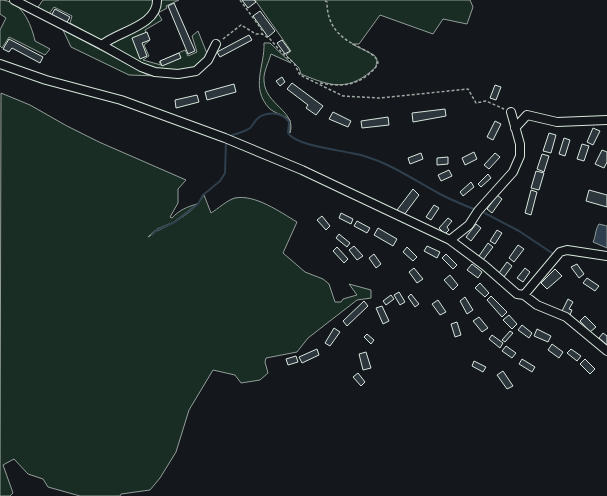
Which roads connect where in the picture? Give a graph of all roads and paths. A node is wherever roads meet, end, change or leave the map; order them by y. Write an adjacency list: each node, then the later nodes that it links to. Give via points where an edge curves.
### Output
1 (14, 0): 7 (street)
2 (157, 0): 7 (street, via 146,20)
3 (240, 0): 5 (path, via 262,30)
4 (324, 0): 9 (path, via 327,2 331,22 340,35 346,41 374,55 378,63 355,83 340,86)
5 (262, 34): 6 (path, via 256,34 241,25); 9 (path, via 294,63 300,75)
6 (216, 44): 7 (street, via 202,68 178,74 148,70)
7 (102, 45)
8 (0, 64): 13 (street, via 46,80 121,100 226,138 309,173)
9 (318, 82): 10 (path, via 330,91 358,98 468,89 476,103 486,101)
10 (511, 112): 12 (street)
11 (607, 120): 12 (street, via 557,122 527,115)
12 (515, 128): 13 (street, via 521,151 513,172 478,210 469,225)
13 (450, 240): 15 (street, via 517,294)
14 (607, 256): 15 (street, via 567,250 560,252)
15 (524, 295): 16 (street, via 537,305 566,317)
16 (607, 351)

